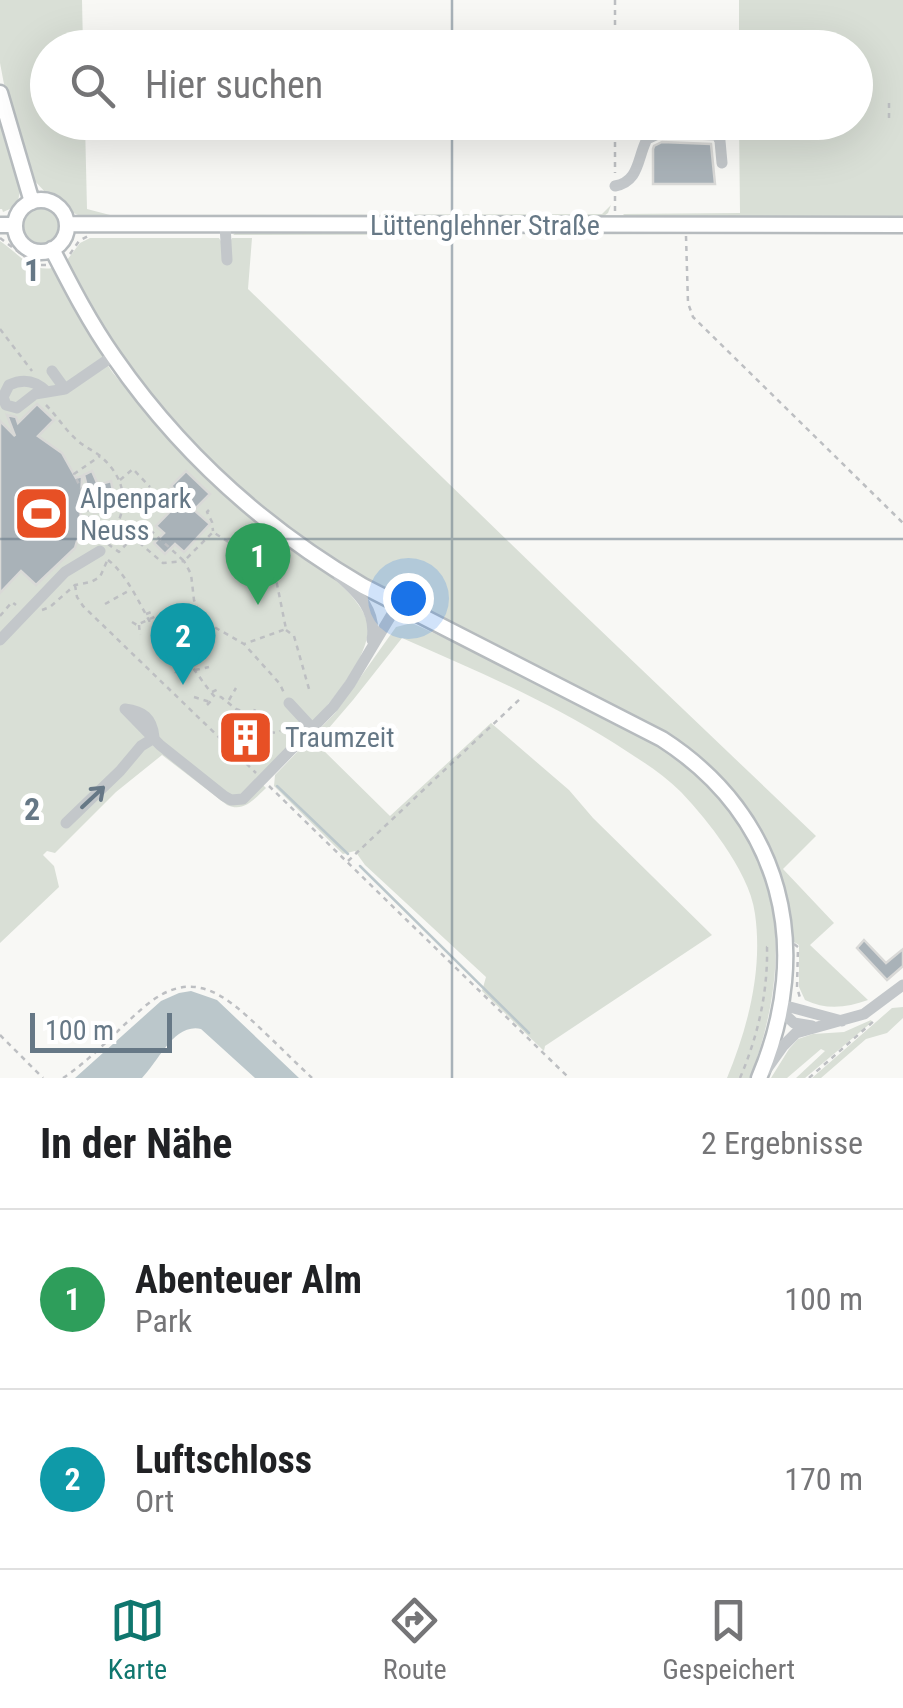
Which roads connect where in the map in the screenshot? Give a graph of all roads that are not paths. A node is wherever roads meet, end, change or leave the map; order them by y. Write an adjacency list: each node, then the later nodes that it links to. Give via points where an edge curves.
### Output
1 (0, 93): 6 (main road)
2 (647, 140): 5 (street, via 632,178)
3 (720, 140): 4 (street)
4 (722, 163)
5 (615, 186)
6 (32, 202): 7 (main road, via 56,204); 10 (main road)
7 (67, 224): 9 (main road, Lüttenglehner Straße); 11 (main road)
8 (903, 224): 9 (main road, Lüttenglehner Straße)
9 (224, 225): 12 (street)
10 (4, 233): 11 (main road)
11 (55, 255): 13 (main road)
12 (227, 260)
13 (113, 356): 15 (street); 19 (main road, via 200,460)
14 (56, 370): 15 (street)
15 (68, 387): 17 (street)
16 (3, 389): 17 (street, via 20,381); 17 (street, via 11,408)
17 (39, 390)
18 (103, 550): 21 (street, via 66,572)
19 (329, 566): 20 (main road); 22 (street, via 370,611)
20 (398, 604): 22 (street); 29 (main road, via 648,731 703,769 760,842 775,884 785,944)
21 (0, 640)
22 (370, 650): 25 (street)
23 (290, 703): 25 (street)
24 (125, 710): 26 (street)
25 (313, 729): 26 (street, via 243,800 231,800)
26 (154, 738): 27 (street, one-way to 26)
27 (66, 823)
28 (903, 986): 30 (street)
29 (781, 1011): 30 (street, via 790,1007); 31 (street, via 794,1023); 32 (main road)
30 (842, 1021): 31 (street)
31 (816, 1028): 32 (street, via 790,1038)
32 (760, 1078)

